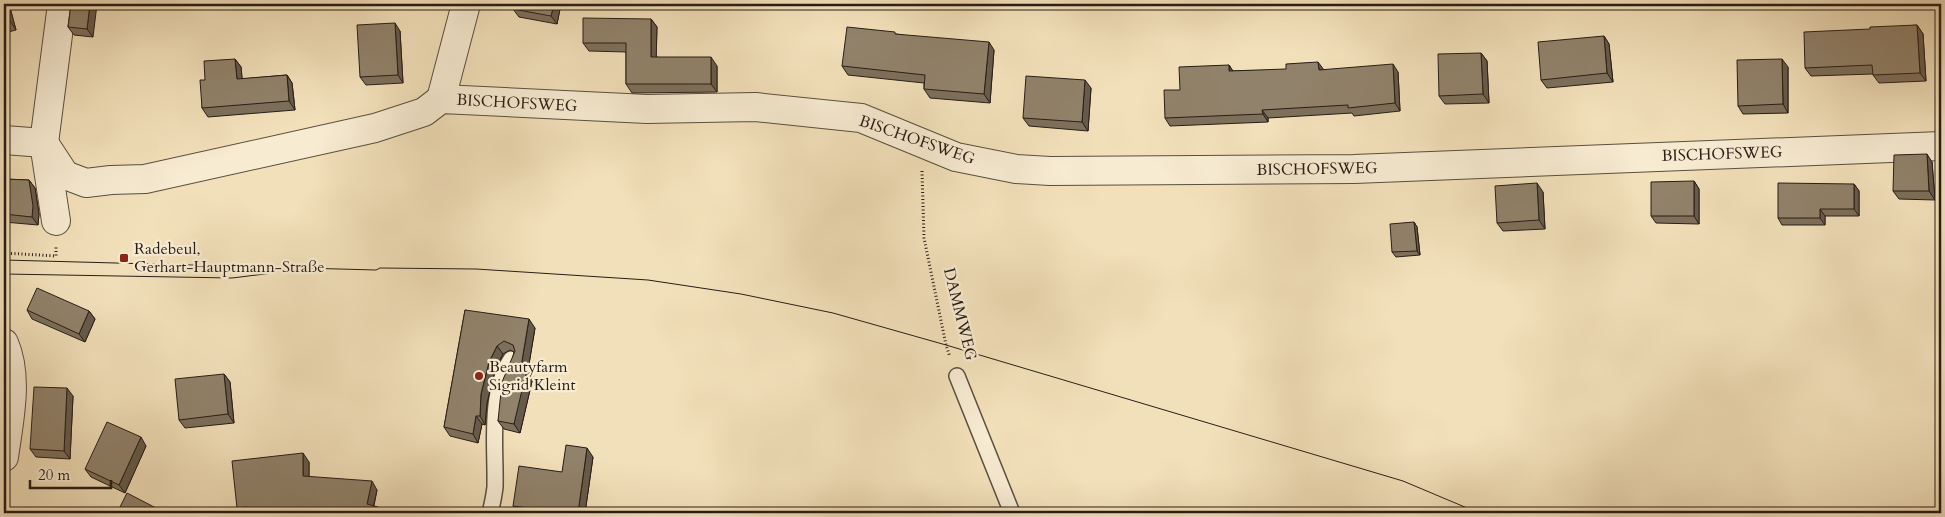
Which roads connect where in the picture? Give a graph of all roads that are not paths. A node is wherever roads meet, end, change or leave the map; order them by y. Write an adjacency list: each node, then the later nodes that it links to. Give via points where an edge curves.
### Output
1 (62, 4): 5 (street)
2 (466, 4): 3 (street)
3 (441, 99): 5 (street, BISCHOFSWEG, via 424,112 375,128 145,179 86,183 65,175); 6 (street, BISCHOFSWEG, via 647,109 755,107 861,118 956,157 1016,169 1050,171 1354,169)
4 (4, 140): 5 (street)
5 (44, 143): 7 (street)
6 (1941, 146)
7 (56, 221)
8 (4, 343): 11 (street, via 8,352 13,399)
9 (511, 359): 12 (lane, via 504,370 494,419 495,489)
10 (958, 376): 13 (lane, DAMMWEG)
11 (4, 457)
12 (490, 513)
13 (1012, 513)

